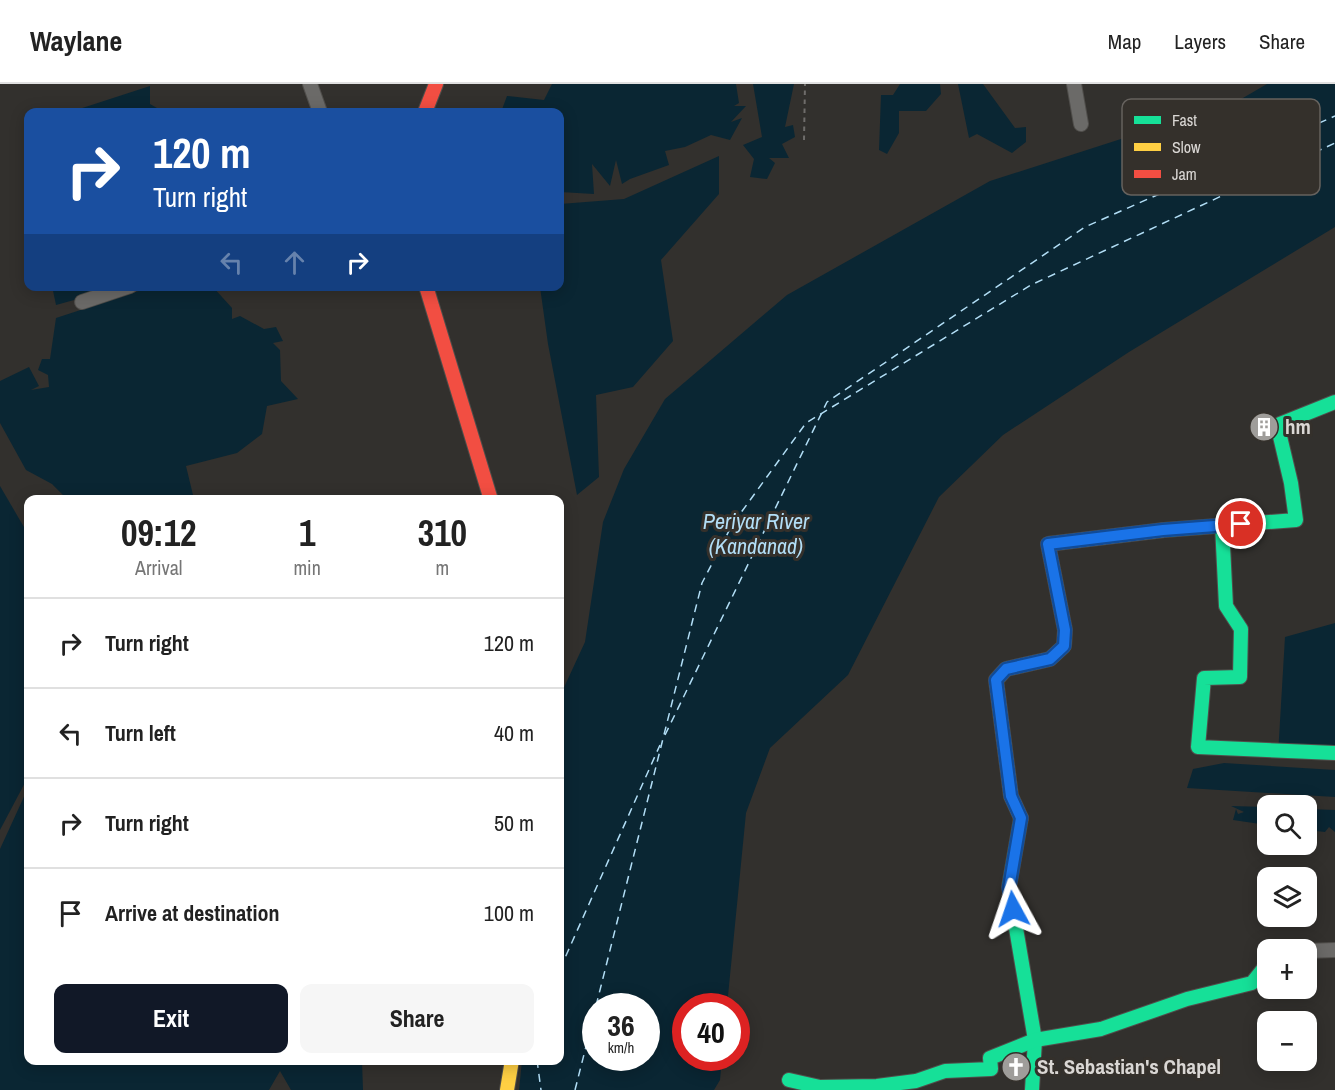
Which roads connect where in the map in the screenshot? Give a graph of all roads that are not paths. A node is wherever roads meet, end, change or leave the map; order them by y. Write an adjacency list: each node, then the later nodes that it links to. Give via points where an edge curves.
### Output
1 (310, 84): 4 (street)
2 (436, 84): 5 (street)
3 (1074, 84): 6 (street)
4 (319, 108)
5 (427, 108)
6 (1081, 124)
7 (115, 291): 9 (street)
8 (428, 291): 11 (street)
9 (82, 302)
10 (1335, 402): 12 (street, via 1278,428 1296,520)
11 (489, 495)
12 (1222, 525): 13 (street, via 1226,606 1241,629 1240,677 1204,678 1198,747); 17 (street, via 1048,544 1065,630 1064,646 1050,659 1006,669 996,680 1011,796 1021,818 1009,888)
13 (1335, 753)
14 (1335, 950): 15 (street)
15 (1317, 951)
16 (1257, 977): 17 (street, via 1252,983 1187,999 1101,1029)
17 (1035, 1040): 19 (street, via 990,1058 991,1069 945,1071 916,1081 877,1086 820,1087); 21 (street)
18 (511, 1065): 20 (street)
19 (789, 1080)
20 (507, 1090)
21 (1032, 1090)

